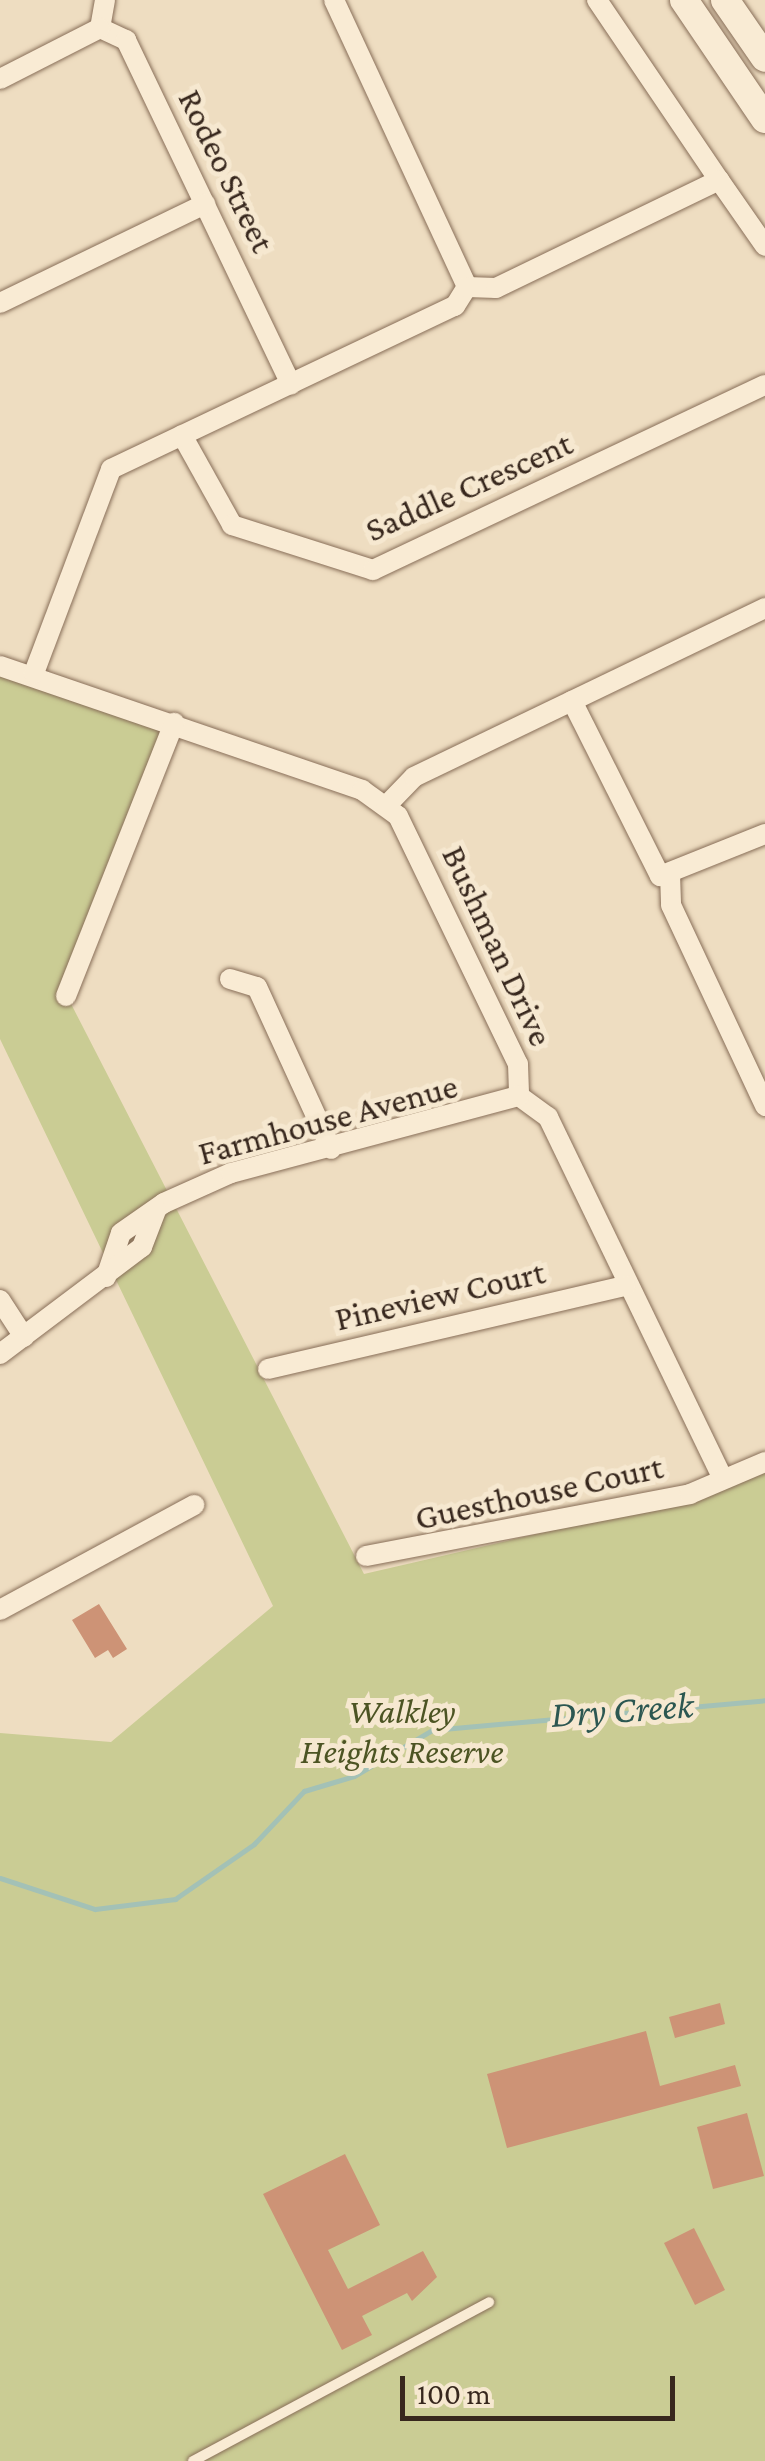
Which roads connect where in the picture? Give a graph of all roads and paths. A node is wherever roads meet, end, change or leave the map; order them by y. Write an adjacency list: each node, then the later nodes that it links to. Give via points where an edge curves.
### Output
1 (105, 0): 6 (street)
2 (334, 0): 13 (street)
3 (597, 0): 10 (street)
4 (684, 0): 9 (main road)
5 (726, 0): 7 (main road)
6 (100, 28): 8 (street); 11 (street, Rodeo Street, via 126,40)
7 (765, 58)
8 (0, 80)
9 (761, 110)
10 (718, 180): 12 (street); 13 (street, via 496,288)
11 (205, 204): 14 (street); 15 (street, Rodeo Street)
12 (765, 246)
13 (467, 286): 15 (street, via 455,306)
14 (0, 303)
15 (291, 384): 17 (street)
16 (765, 385): 17 (street, Saddle Crescent, via 373,570 232,526)
17 (182, 436): 20 (street, via 110,469)
18 (765, 608): 21 (street)
19 (0, 666): 20 (street)
20 (34, 673): 22 (street)
21 (572, 702): 23 (street, via 414,778); 25 (street, via 644,854 660,876)
22 (174, 723): 23 (street); 27 (street)
23 (386, 806): 28 (street, Bushman Drive, via 414,844 518,1064)
24 (765, 834): 25 (street)
25 (670, 874): 29 (street, via 671,905)
26 (230, 979): 30 (street, via 257,987)
27 (66, 996)
28 (518, 1096): 30 (street, Farmhouse Avenue); 31 (street, Bushman Drive, via 548,1117)
29 (765, 1106)
30 (332, 1149): 33 (street, Farmhouse Avenue, via 231,1173 156,1210 148,1238)
31 (626, 1286): 35 (street, Pineview Court); 37 (street, Bushman Drive)
32 (0, 1300): 33 (street)
33 (24, 1338): 34 (street, Farmhouse Avenue)
34 (0, 1354)
35 (268, 1370)
36 (765, 1462): 37 (street, Guesthouse Court)
37 (723, 1479): 39 (street, Guesthouse Court, via 690,1494)
38 (194, 1505): 40 (street)
39 (366, 1556)
40 (0, 1610)
41 (489, 2302): 42 (lane)
42 (193, 2461)

